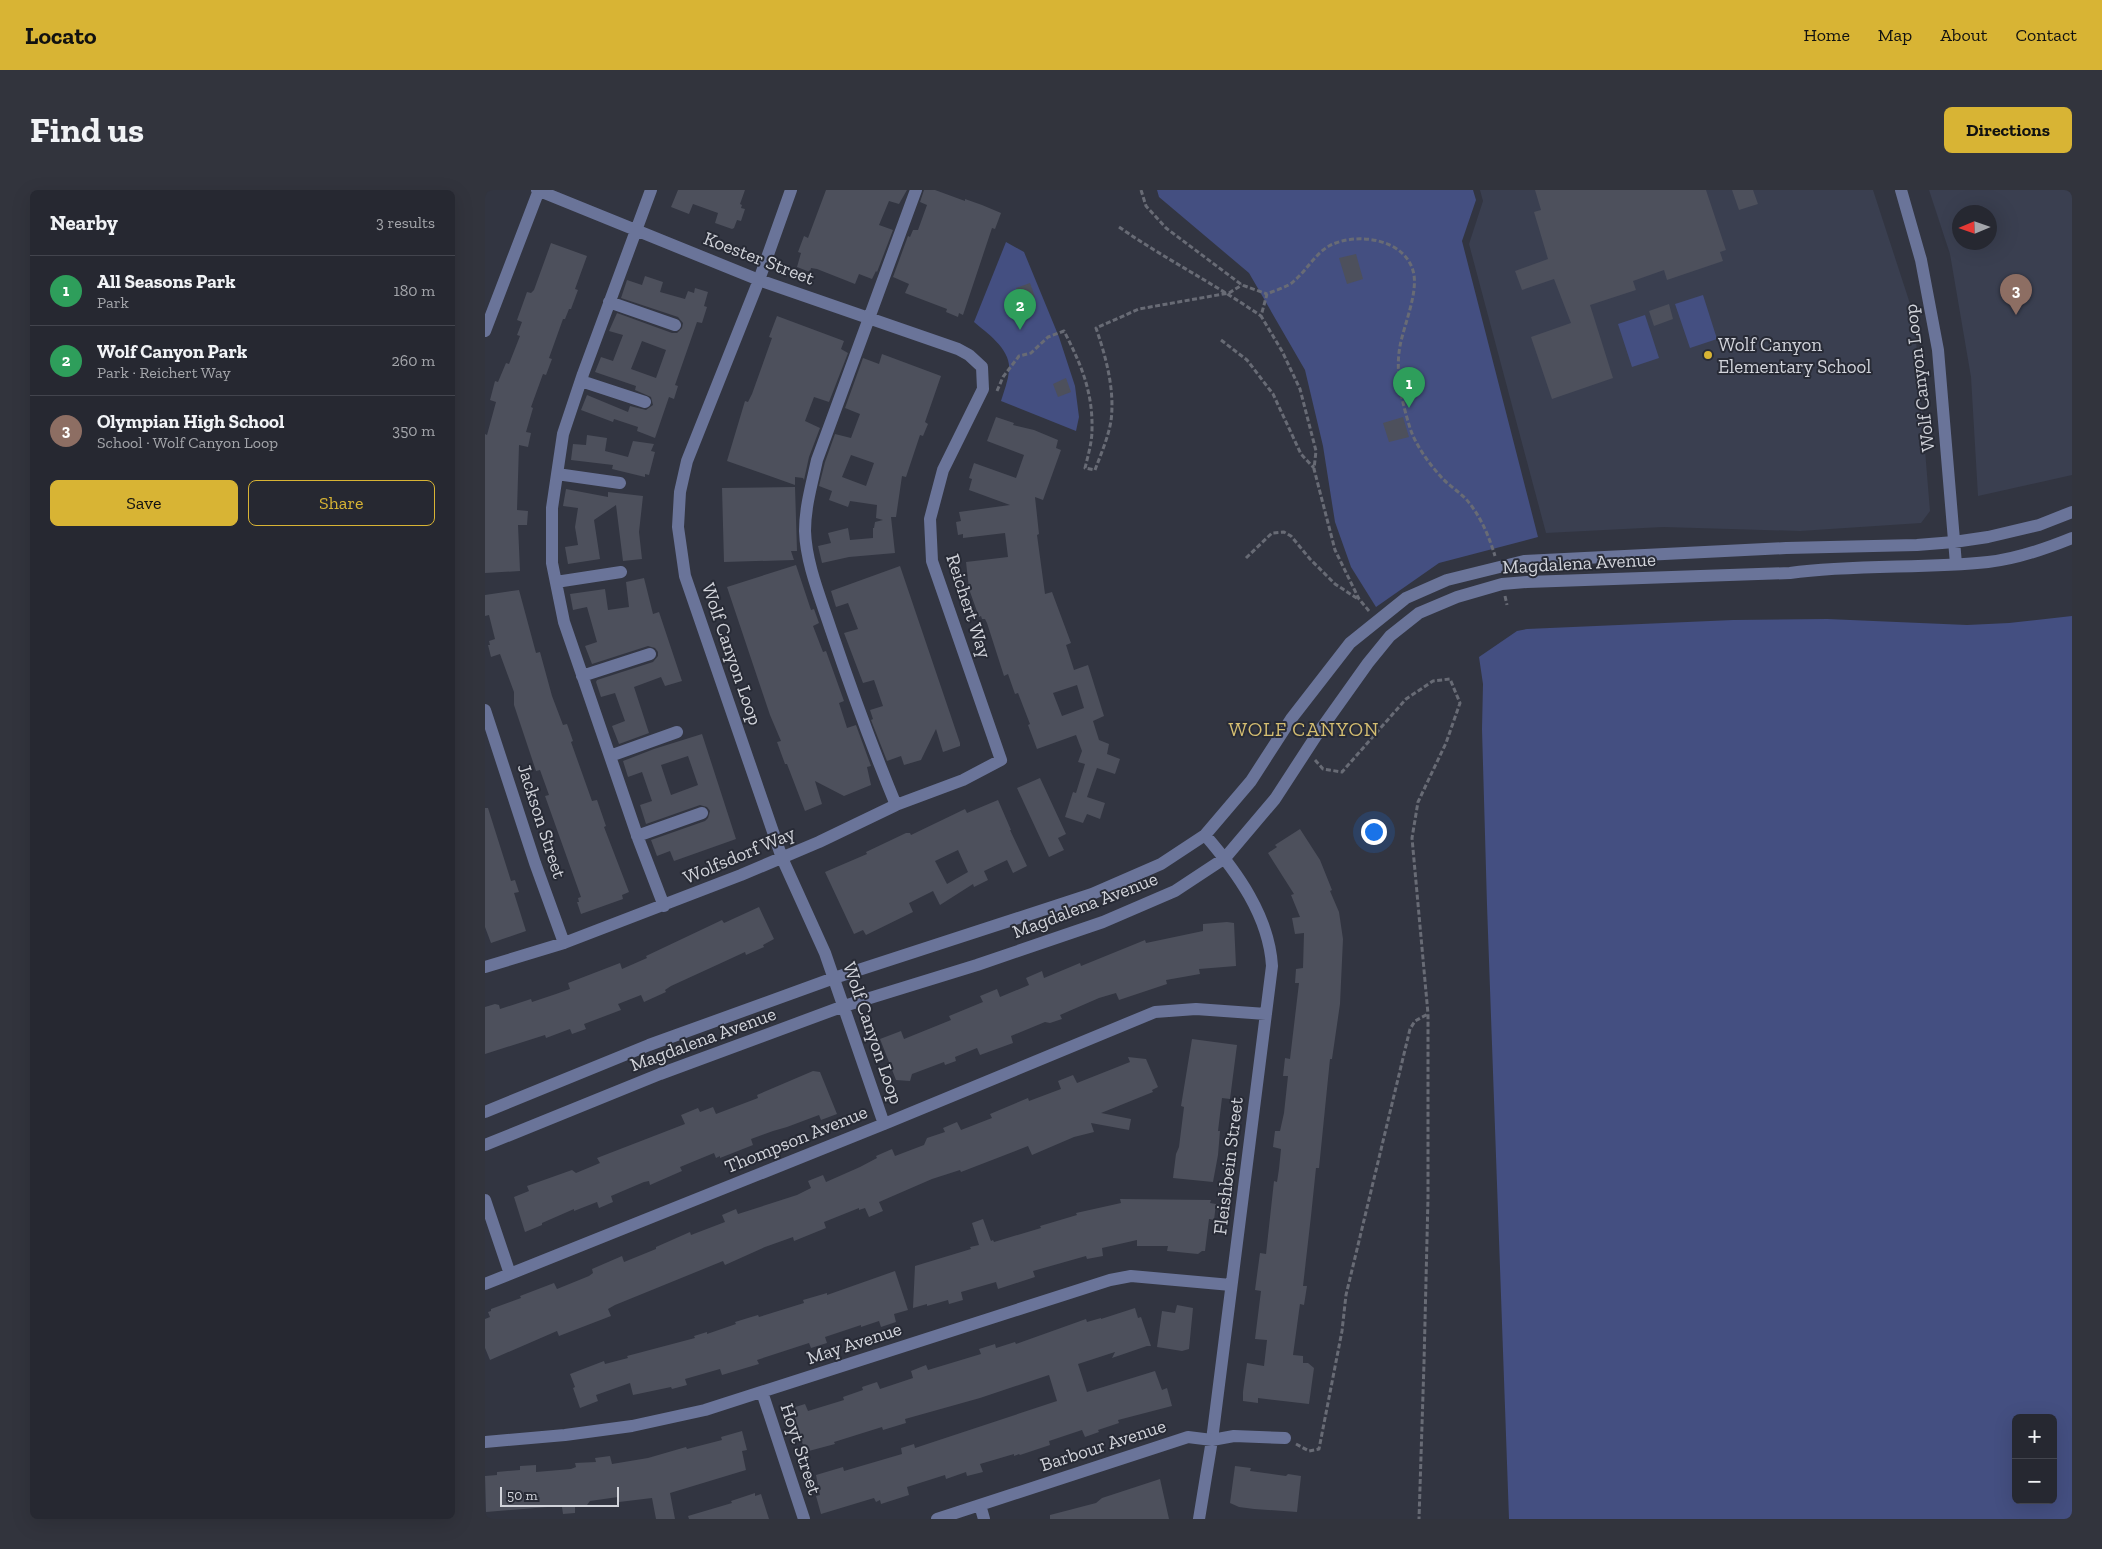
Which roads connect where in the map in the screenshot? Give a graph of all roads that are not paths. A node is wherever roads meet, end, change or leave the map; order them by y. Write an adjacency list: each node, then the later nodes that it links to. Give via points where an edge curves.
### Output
1 (538, 190): 6 (street, Koester Street); 11 (street)
2 (651, 190): 6 (street)
3 (791, 190): 7 (street, Wolf Canyon Loop)
4 (916, 190): 9 (street)
5 (1901, 190): 19 (street, Wolf Canyon Loop, via 1921,260 1938,350)
6 (635, 230): 7 (street, Koester Street); 8 (street)
7 (759, 280): 9 (street, Koester Street); 33 (street, Wolf Canyon Loop, via 687,461 680,492 678,527 685,576)
8 (609, 302): 10 (street); 13 (street)
9 (869, 317): 12 (street, Koester Street); 29 (street, via 817,460 807,504 805,532 820,598 871,746)
10 (675, 325)
11 (485, 331)
12 (969, 355): 28 (street, Reichert Way, via 982,367 983,389 943,470 931,518 932,560)
13 (581, 381): 14 (street); 15 (street, via 563,434)
14 (645, 402)
15 (557, 474): 16 (street); 22 (street, via 552,508)
16 (620, 483)
17 (2072, 512): 19 (street, Magdalena Avenue, via 2039,525)
18 (2072, 538): 20 (street, Magdalena Avenue, via 2021,556)
19 (1954, 542): 20 (street, Wolf Canyon Loop); 31 (street, Magdalena Avenue, via 1524,561 1447,580 1406,598 1350,643 1291,718 1251,781)
20 (1956, 564): 34 (street, Magdalena Avenue, via 1502,584 1457,597 1419,614 1390,636 1275,799)
21 (621, 572): 22 (street)
22 (556, 582): 24 (street, via 564,622)
23 (649, 654): 24 (street)
24 (583, 676): 27 (street)
25 (485, 710): 36 (street, Jackson Street)
26 (677, 732): 27 (street)
27 (610, 756): 32 (street)
28 (1001, 760): 29 (street, Wolfsdorf Way, via 963,780)
29 (896, 805): 33 (street, Wolfsdorf Way)
30 (702, 814): 32 (street)
31 (1205, 835): 34 (street, Fleishbein Street); 38 (street, Magdalena Avenue, via 1161,864 1092,894)
32 (637, 836): 35 (street)
33 (782, 858): 35 (street, Wolfsdorf Way); 38 (street, Wolf Canyon Loop)
34 (1225, 858): 39 (street, Magdalena Avenue, via 1175,891 1103,922); 40 (street, Fleishbein Street, via 1257,908 1271,946)
35 (664, 906): 36 (street, Wolfsdorf Way)
36 (564, 943): 37 (street, Wolfsdorf Way)
37 (485, 967)
38 (835, 978): 39 (street, Wolf Canyon Loop); 41 (street, Magdalena Avenue, via 649,1046)
39 (844, 1006): 42 (street, Wolf Canyon Loop); 43 (street, Magdalena Avenue, via 656,1075)
40 (1266, 1014): 42 (street, Thompson Avenue, via 1196,1008 1155,1012); 47 (street, Fleishbein Street)
41 (485, 1112)
42 (884, 1124): 45 (street, Thompson Avenue)
43 (485, 1145)
44 (485, 1200): 45 (street)
45 (511, 1274): 46 (street, Thompson Avenue)
46 (485, 1284)
47 (1231, 1284): 48 (street, May Avenue, via 1131,1276 1110,1280); 50 (street, Fleishbein Street)
48 (762, 1392): 51 (street, May Avenue, via 705,1410 631,1426); 53 (street, Hoyt Street)
49 (1285, 1438): 50 (street, Barbour Avenue, via 1234,1436)
50 (1212, 1440): 52 (street, Barbour Avenue, via 1189,1437); 56 (street, Fleishbein Street)
51 (485, 1442)
52 (980, 1505): 54 (street, Barbour Avenue); 55 (street)
53 (804, 1519)
54 (937, 1519)
55 (984, 1519)
56 (1199, 1519)

